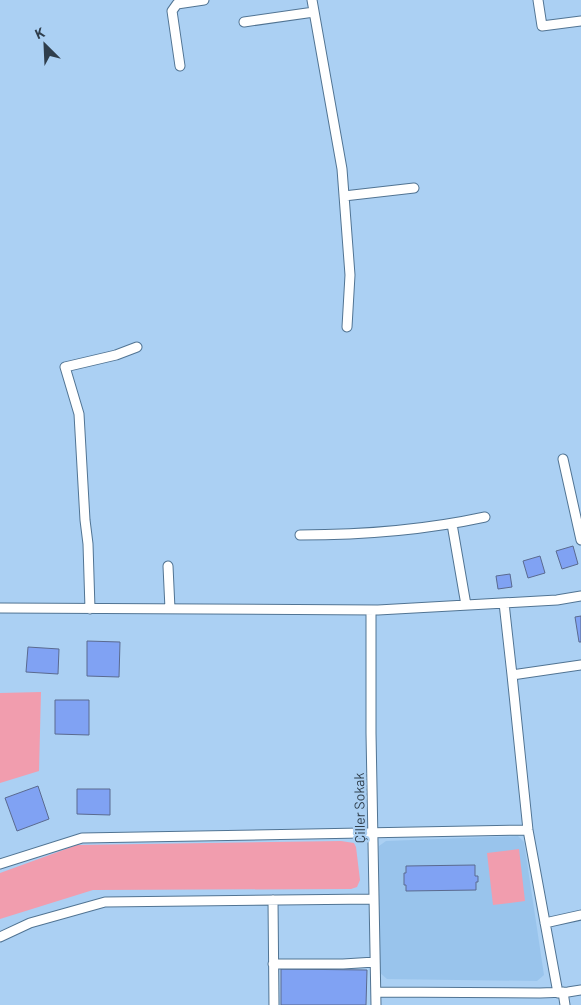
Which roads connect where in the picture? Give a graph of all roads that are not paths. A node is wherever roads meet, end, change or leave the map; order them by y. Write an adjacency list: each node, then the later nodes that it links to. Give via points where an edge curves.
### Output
1 (204, 0): 7 (street, via 177,4 172,11)
2 (312, 0): 4 (street)
3 (538, 0): 5 (street, via 542,26)
4 (314, 12): 6 (street); 9 (street, via 334,118)
5 (581, 21)
6 (244, 22)
7 (180, 66)
8 (414, 188): 9 (street)
9 (344, 196): 10 (street, via 350,274)
10 (347, 326)
11 (137, 347): 22 (street, via 65,367 79,414)
12 (563, 459): 16 (street)
13 (485, 517): 14 (street)
14 (452, 524): 15 (street, via 336,535); 20 (street)
15 (300, 534)
16 (581, 540)
17 (168, 566): 23 (street)
18 (581, 596): 19 (street)
19 (504, 603): 20 (street); 26 (street)
20 (466, 605): 24 (street)
21 (0, 608): 22 (street)
22 (90, 609): 23 (street)
23 (170, 609): 24 (street)
24 (371, 610): 28 (street, Çiller Sokak)
25 (581, 665): 26 (street)
26 (512, 675): 27 (street)
27 (528, 830): 28 (street); 33 (street)
28 (373, 833): 29 (street, via 82,838); 30 (street, Çiller Sokak)
29 (0, 864)
30 (374, 899): 31 (street); 35 (street, Çiller Sokak)
31 (273, 900): 34 (street, via 105,902 30,923); 36 (street)
32 (581, 915): 33 (street)
33 (545, 923): 39 (street)
34 (0, 936)
35 (375, 962): 36 (street); 38 (street, Çiller Sokak)
36 (273, 964): 40 (street)
37 (581, 990): 39 (street)
38 (376, 992): 39 (street); 41 (street, Çiller Sokak)
39 (560, 992): 42 (street)
40 (274, 1005)
41 (376, 1005)
42 (565, 1005)

